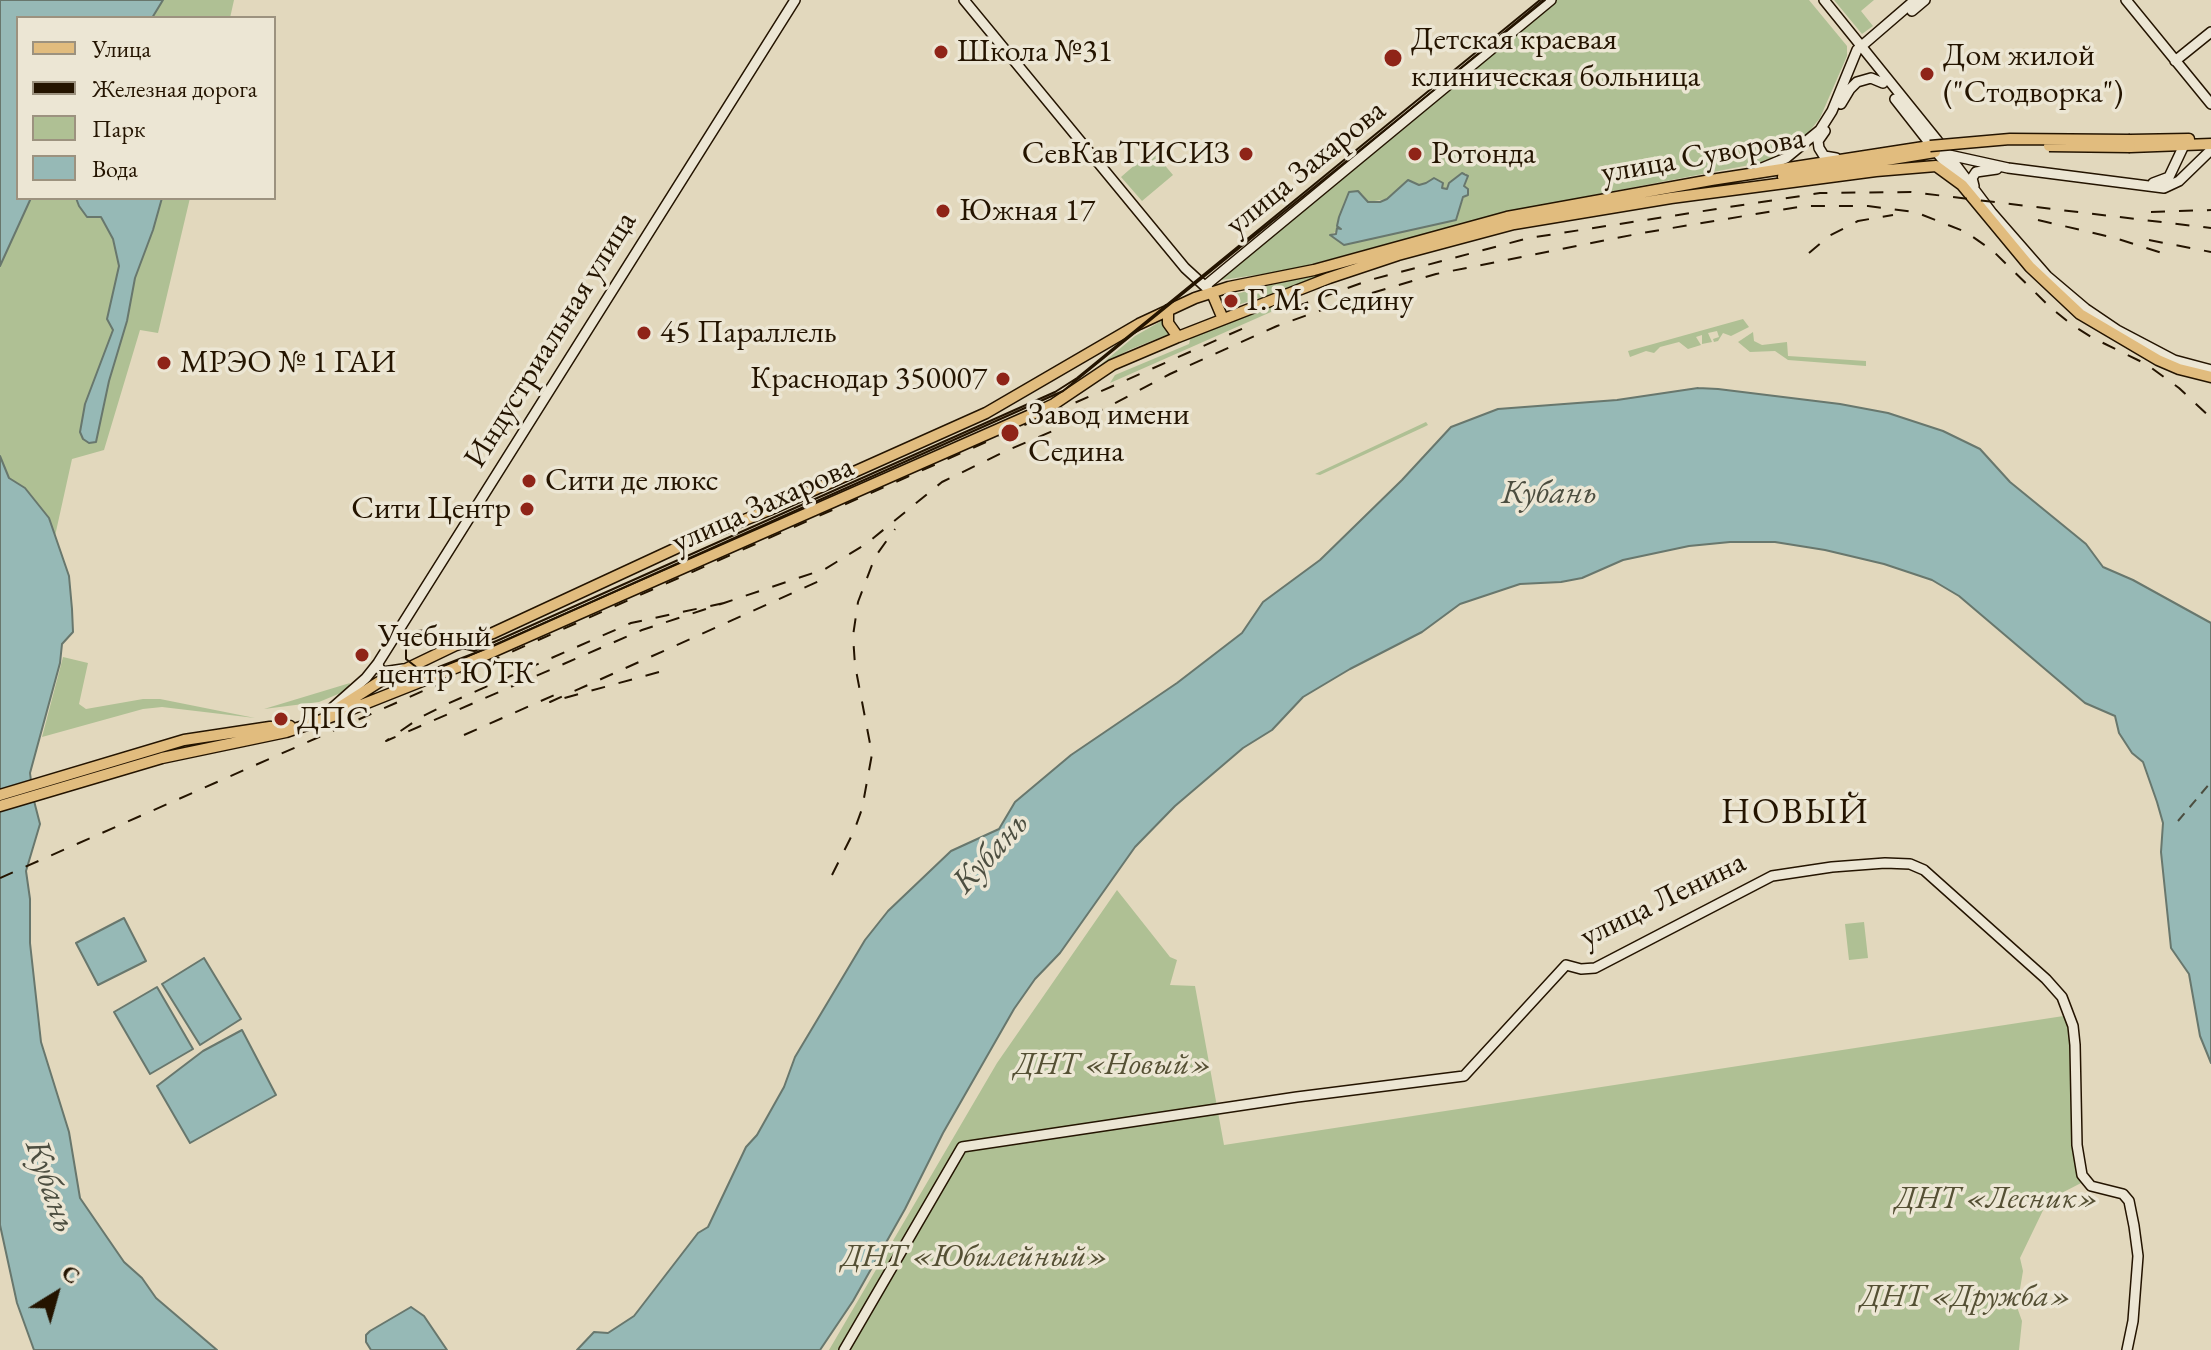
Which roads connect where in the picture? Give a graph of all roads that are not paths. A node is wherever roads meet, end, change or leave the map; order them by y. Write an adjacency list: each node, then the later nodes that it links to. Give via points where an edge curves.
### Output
1 (795, 0): 34 (street, Индустриальная улица)
2 (964, 0): 28 (street, via 1185,268)
3 (1551, 0): 28 (street, улица Захарова)
4 (1815, 0): 10 (street)
5 (1824, 0): 10 (street)
6 (1915, 0): 10 (street)
7 (1925, 0): 12 (street, via 1871,45)
8 (2126, 0): 11 (street)
9 (2211, 32): 11 (street)
10 (1859, 48): 12 (street); 13 (street); 23 (street, via 1820,130 1774,165)
11 (2175, 61): 14 (street)
12 (1876, 65): 20 (street)
13 (1883, 83): 21 (street, via 1871,78 1853,85 1820,137 1824,156); 25 (street)
14 (2211, 104)
15 (2211, 137): 16 (main road, улица Суворова)
16 (2185, 142): 17 (main road, улица Суворова); 18 (main road, улица Суворова); 19 (main road, улица Суворова); 24 (street)
17 (2130, 143): 18 (main road, улица Суворова); 21 (main road, улица Суворова, bridge, via 1982,141)
18 (2163, 147): 24 (street, via 2170,156)
19 (2211, 147): 24 (street)
20 (1949, 155): 22 (street); 26 (street)
21 (1850, 160): 23 (main road, улица Суворова); 27 (main road, улица Суворова)
22 (2008, 168): 24 (street, via 2138,185); 26 (street, via 1976,172 1972,180)
23 (1732, 177): 28 (main road, улица Суворова, via 1507,217 1314,270)
24 (2171, 177)
25 (1962, 185): 27 (main road, улица Суворова, via 1942,168 1929,166); 33 (main road, via 2024,261 2080,314 2158,360)
26 (1977, 193): 32 (street, via 2023,250 2086,309 2161,354)
27 (1671, 198): 30 (main road, улица Суворова, via 1514,224 1398,255)
28 (1209, 289): 29 (main road, улица Захарова); 30 (main road)
29 (1168, 310): 31 (main road, via 1168,323); 35 (main road, улица Захарова, via 986,413)
30 (1223, 319): 31 (main road, улица Захарова)
31 (1178, 337): 39 (main road, улица Захарова, via 1112,365 1035,413)
32 (2211, 370)
33 (2211, 377)
34 (378, 663): 35 (street, via 383,672); 36 (street, Индустриальная улица)
35 (406, 668): 37 (main road, улица Захарова)
36 (366, 678): 38 (street); 41 (street, Индустриальная улица)
37 (379, 682): 38 (main road, улица Захарова); 39 (main road)
38 (363, 694): 40 (street); 41 (main road, улица Захарова)
39 (385, 697): 40 (main road, улица Захарова)
40 (372, 701): 41 (main road, улица Захарова)
41 (316, 721): 42 (main road, улица Захарова, via 286,732)
42 (150, 756): 43 (main road); 44 (main road)
43 (0, 795)
44 (0, 806)
45 (844, 1350): 46 (street, улица Ленина, via 962,1147 1464,1076 1566,965 1595,968 1772,876 1885,863 1924,870 2062,997 2073,1026 2082,1175 2091,1186 2123,1194 2130,1205 2138,1256)
46 (2127, 1350)

